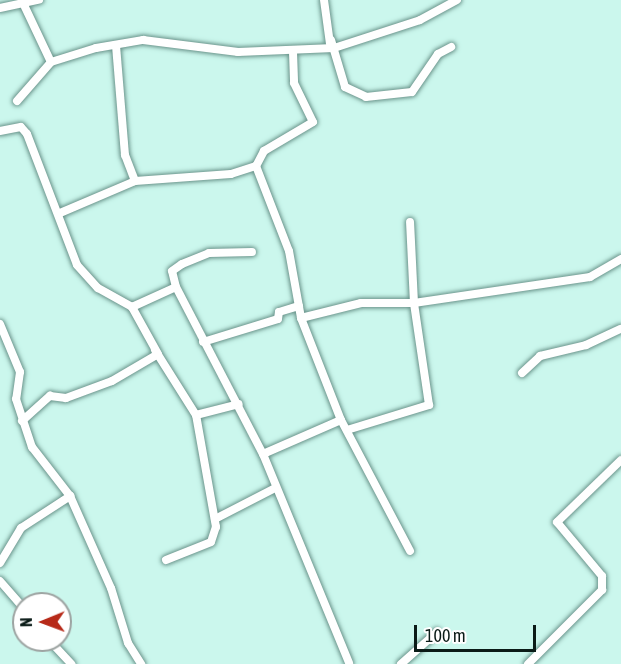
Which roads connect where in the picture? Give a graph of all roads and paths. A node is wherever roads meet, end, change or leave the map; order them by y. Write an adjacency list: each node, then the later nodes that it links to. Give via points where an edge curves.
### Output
1 (39, 0): 4 (street)
2 (324, 0): 7 (street)
3 (457, 0): 7 (street, via 420,20)
4 (24, 5): 5 (street); 10 (street)
5 (0, 8)
6 (116, 45): 9 (street, via 143,40 238,52); 10 (street); 14 (street, via 125,155)
7 (331, 45): 8 (street, via 345,87 366,97 412,92 438,54); 9 (street)
8 (451, 47)
9 (292, 52): 13 (street, via 294,83 313,122 264,151)
10 (51, 62): 11 (street)
11 (17, 101)
12 (0, 131): 15 (street, via 21,127 27,134)
13 (256, 166): 14 (street, via 231,174); 21 (street, via 284,235)
14 (135, 181): 15 (street)
15 (60, 213): 22 (street, via 77,265 98,288)
16 (410, 222): 20 (street)
17 (252, 252): 19 (street, via 209,253 182,264 172,271)
18 (621, 259): 20 (street, via 590,277)
19 (176, 287): 22 (street); 26 (street)
20 (414, 303): 23 (street, via 361,303); 33 (street, via 429,405)
21 (299, 306): 23 (street); 26 (street, via 279,312 278,319)
22 (132, 307): 27 (street)
23 (301, 318): 31 (street)
24 (1, 327): 32 (street, via 20,372 15,399)
25 (621, 329): 28 (street, via 586,345 540,356)
26 (203, 342): 29 (street)
27 (158, 354): 30 (street); 32 (street, via 112,381 66,398 50,396)
28 (522, 373)
29 (239, 404): 30 (street); 34 (street)
30 (196, 415): 38 (street)
31 (340, 420): 33 (street); 34 (street)
32 (22, 421): 37 (street, via 32,447)
33 (347, 430): 39 (street)
34 (262, 454): 36 (street)
35 (621, 460): 50 (street, via 557,522 602,576 602,591)
36 (273, 489): 38 (street); 46 (street)
37 (70, 496): 41 (street, via 21,528); 48 (street, via 111,588 128,643)
38 (215, 519): 40 (street, via 212,542)
39 (410, 551)
40 (166, 560)
41 (0, 564)
42 (0, 580): 43 (street)
43 (12, 594)
44 (437, 632): 49 (street)
45 (60, 652): 47 (street)
46 (349, 663)
47 (71, 664)
48 (141, 664)
49 (401, 664)
50 (528, 664)

